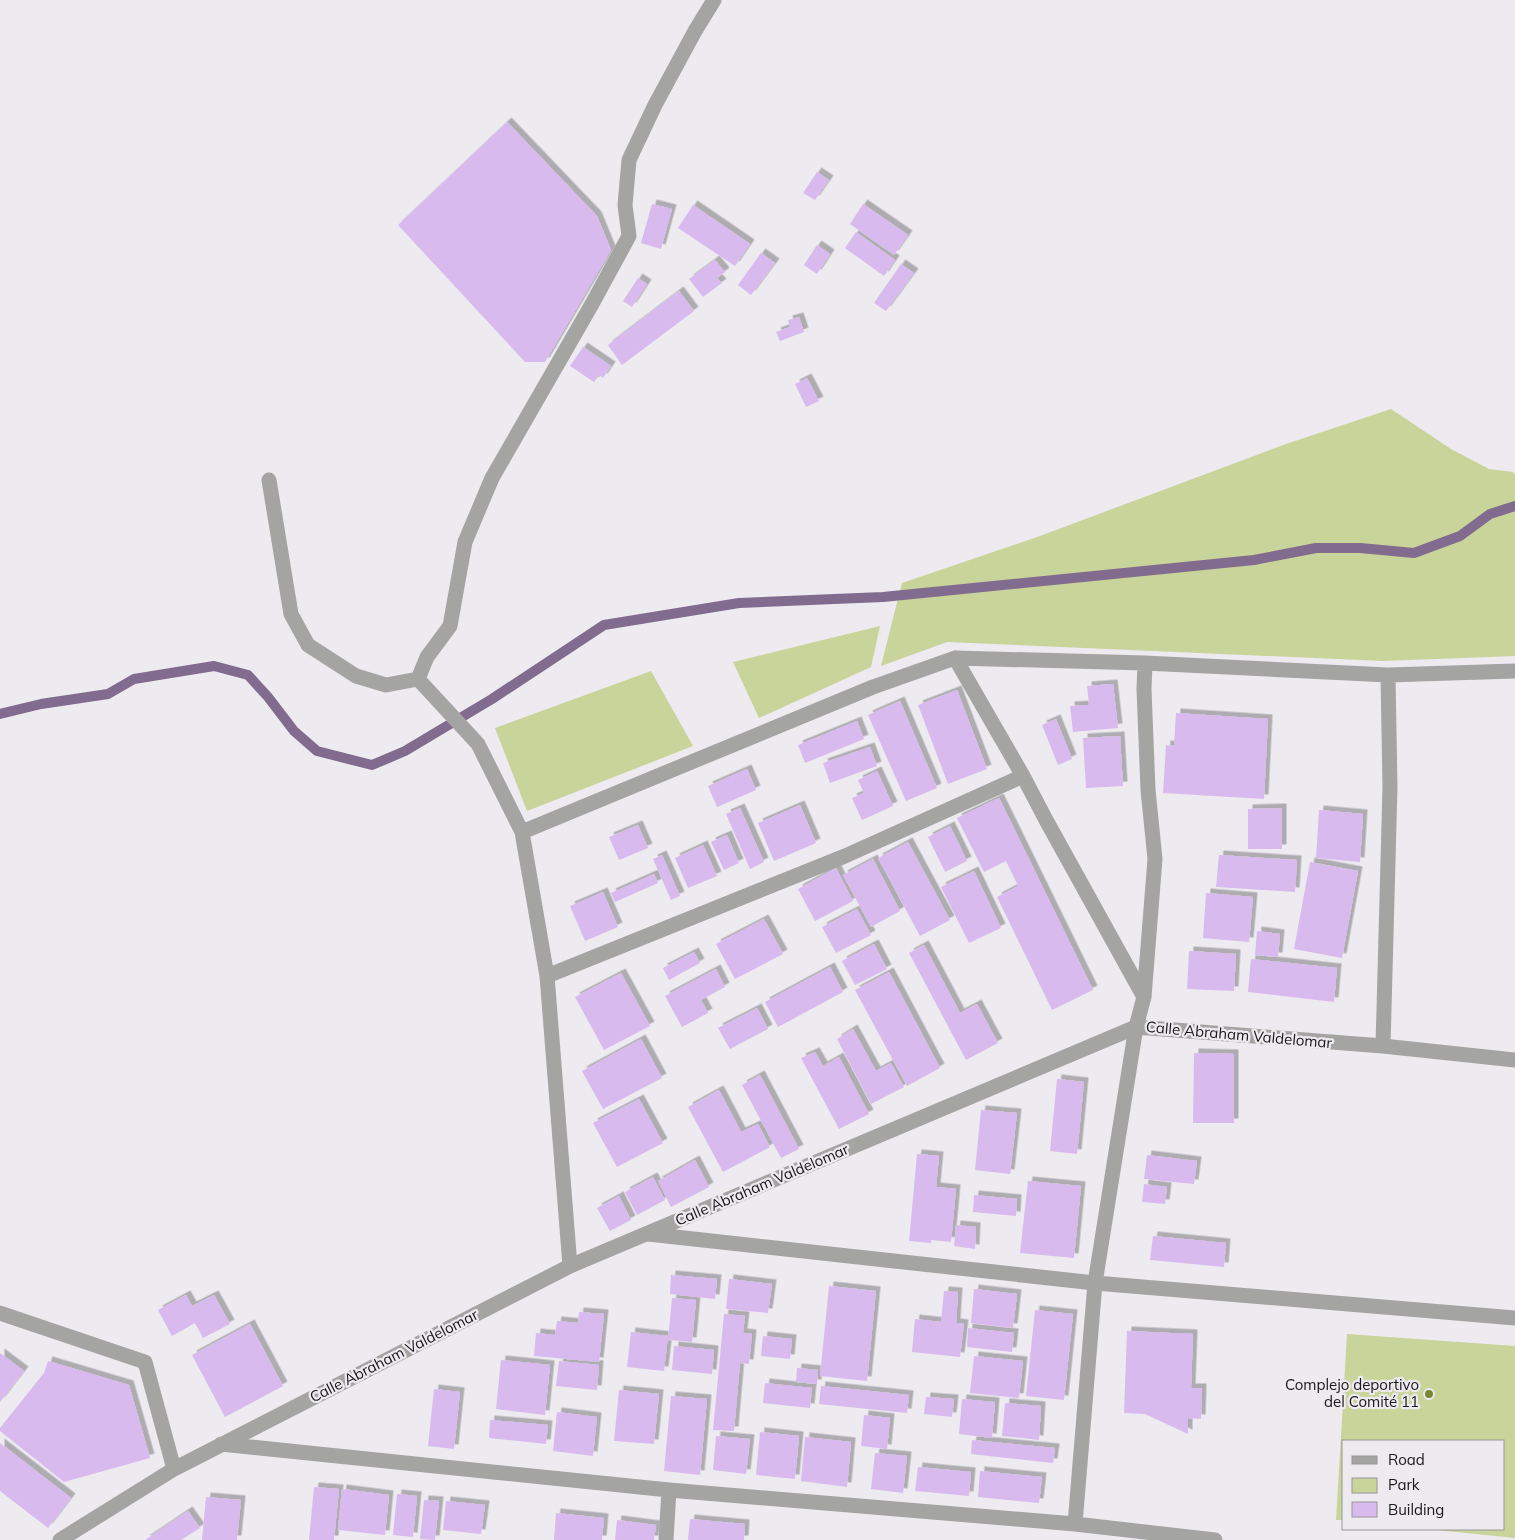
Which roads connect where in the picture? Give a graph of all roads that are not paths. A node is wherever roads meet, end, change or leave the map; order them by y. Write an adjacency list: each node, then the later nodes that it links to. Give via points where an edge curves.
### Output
1 (714, 0): 7 (street, via 655,105 629,160 625,206 629,236 492,478 465,542 450,626 427,657)
2 (270, 480): 7 (street, via 291,614 308,645 356,676 386,684)
3 (955, 658): 4 (street); 8 (street); 9 (street, via 873,687)
4 (1145, 663): 6 (street); 11 (street, via 1148,790 1155,859)
5 (1515, 671): 6 (street)
6 (1388, 675): 13 (street, via 1390,797)
7 (418, 679): 9 (street, via 478,744)
8 (1023, 776): 10 (street, via 845,856); 11 (street)
9 (522, 832): 10 (street)
10 (547, 976): 16 (street)
11 (1144, 997): 12 (street)
12 (1136, 1026): 13 (street, Calle Abraham Valdelomar); 15 (street, Calle Abraham Valdelomar); 17 (street)
13 (1383, 1046): 14 (street, Calle Abraham Valdelomar)
14 (1515, 1060)
15 (646, 1234): 16 (street, Calle Abraham Valdelomar); 17 (street)
16 (570, 1266): 20 (street, Calle Abraham Valdelomar)
17 (1095, 1283): 19 (street); 23 (street)
18 (0, 1313): 21 (street, via 145,1362)
19 (1515, 1318)
20 (221, 1444): 21 (street, Calle Abraham Valdelomar); 22 (street)
21 (174, 1469): 24 (street, Calle Abraham Valdelomar)
22 (669, 1490): 23 (street); 25 (street)
23 (1075, 1524): 26 (street)
24 (60, 1540)
25 (666, 1540)
26 (1215, 1540)

